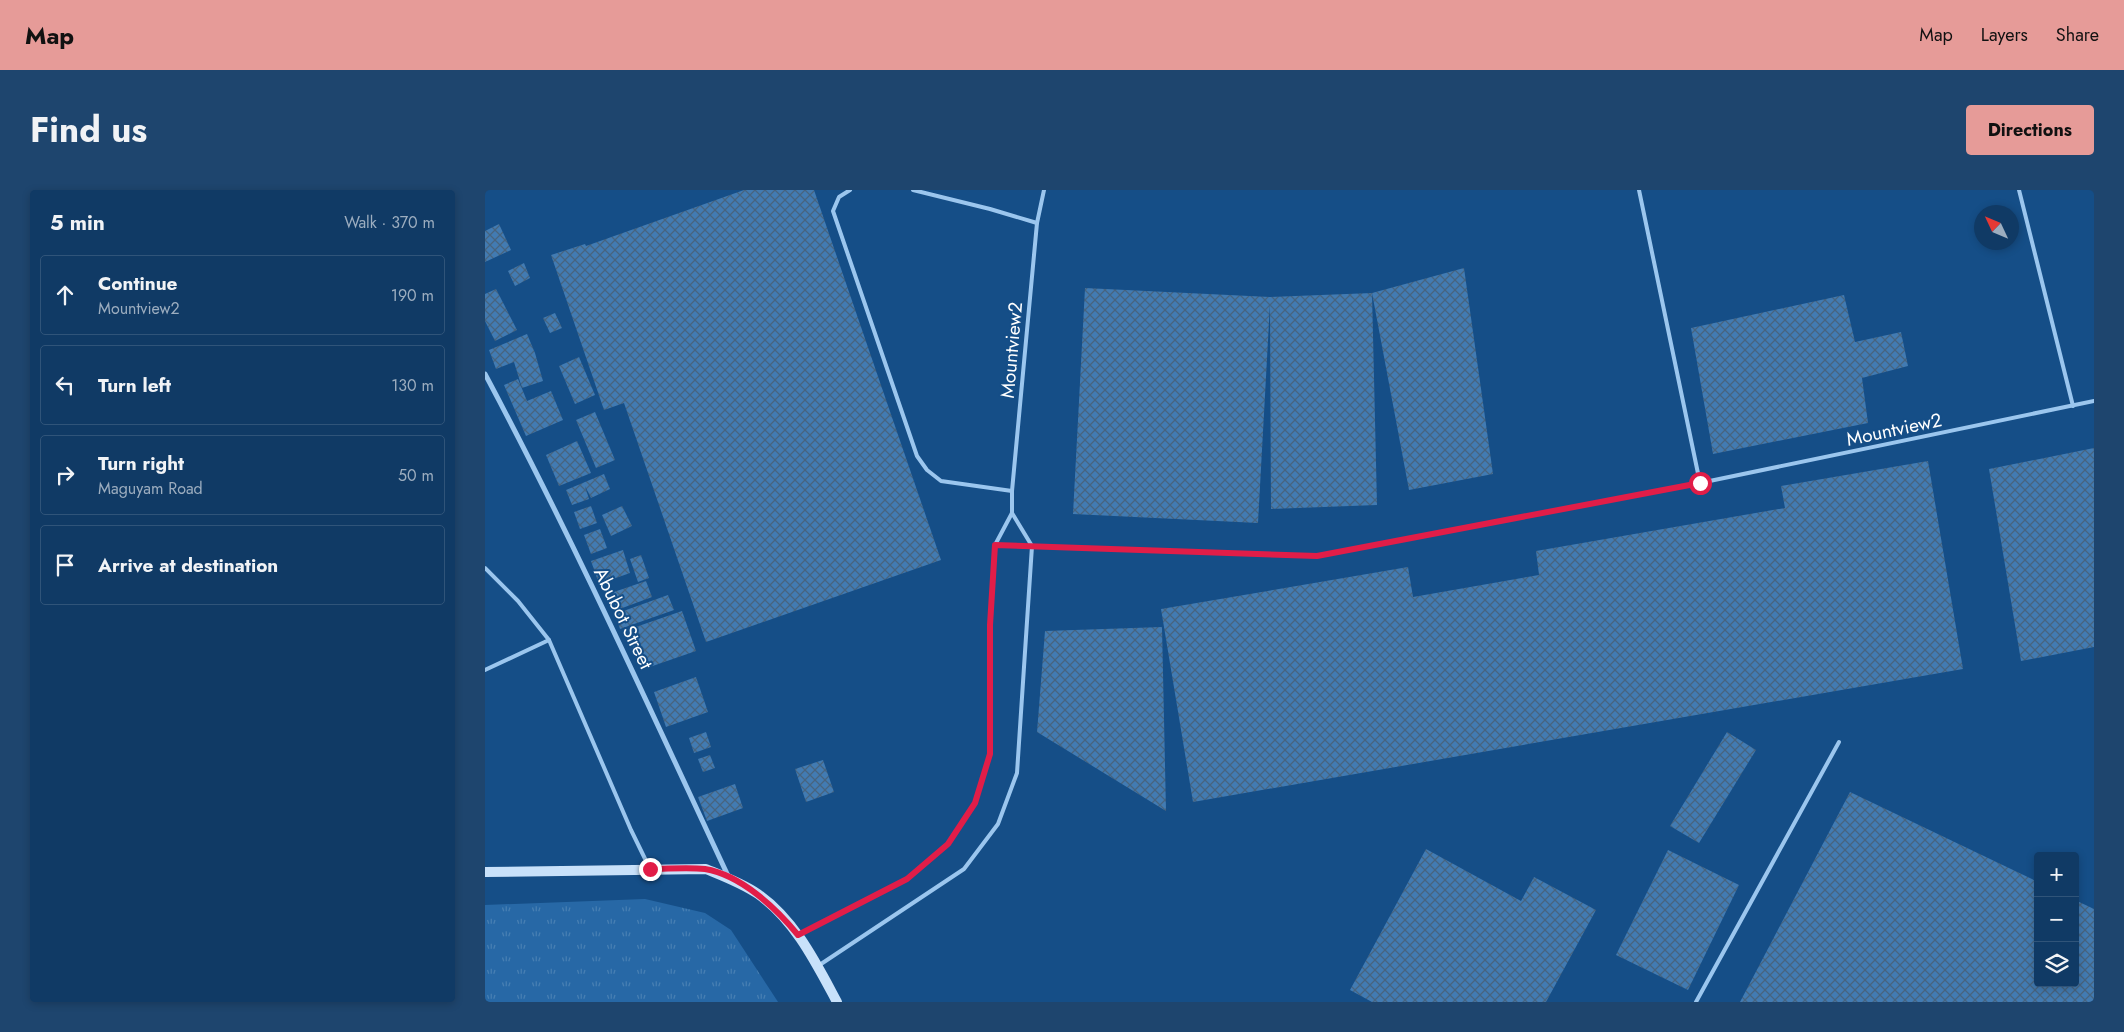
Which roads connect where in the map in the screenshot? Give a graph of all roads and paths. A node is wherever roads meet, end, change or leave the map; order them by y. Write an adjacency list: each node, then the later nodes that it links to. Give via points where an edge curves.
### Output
1 (850, 190): 11 (lane, via 839,197 833,211 917,456 941,481)
2 (913, 190): 6 (lane)
3 (1045, 190): 6 (lane, Mountview2)
4 (1639, 190): 10 (lane)
5 (2019, 190): 9 (lane)
6 (1037, 222): 11 (lane, Mountview2)
7 (485, 374): 21 (street, Abubot Street, via 622,648)
8 (2094, 401): 9 (lane, Mountview2)
9 (2073, 406): 10 (lane, Mountview2)
10 (1700, 483): 14 (lane, Mountview2, via 1317,556)
11 (1012, 491): 12 (lane, Mountview2)
12 (1012, 513): 13 (lane); 14 (lane)
13 (995, 545): 14 (lane, Mountview2); 22 (lane, via 990,625 990,754 975,803 948,844 907,879)
14 (1032, 546): 23 (lane, via 1017,773 998,824 964,870)
15 (485, 568): 16 (lane)
16 (549, 640): 17 (lane); 19 (lane)
17 (485, 670)
18 (1839, 742): 25 (lane)
19 (650, 869): 20 (main road); 21 (main road, via 706,869)
20 (485, 872)
21 (729, 878): 22 (main road, via 758,894)
22 (798, 935): 23 (main road)
23 (818, 966): 24 (main road)
24 (837, 1002)
25 (1696, 1002)

